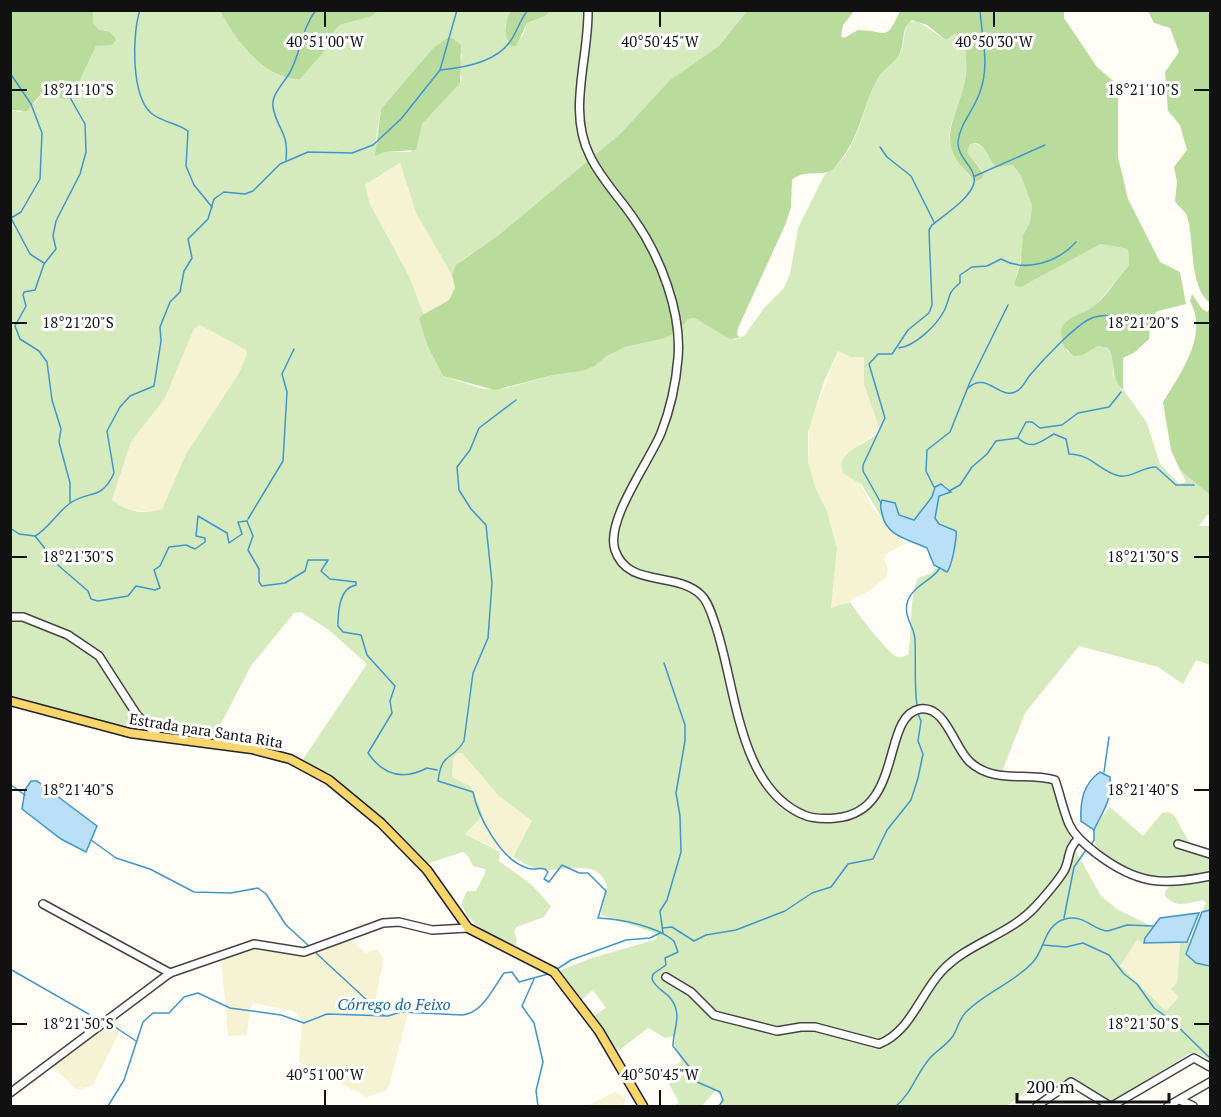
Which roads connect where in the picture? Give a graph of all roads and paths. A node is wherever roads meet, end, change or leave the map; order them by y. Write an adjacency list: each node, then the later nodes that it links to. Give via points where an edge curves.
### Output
1 (588, 10): 5 (street, via 589,39 579,114 589,156 637,222 659,265 674,309 678,355 660,434 617,518 614,548 625,568 646,577 679,581 703,596 716,624 743,730 758,771 781,801 805,816 843,817 860,810 880,790 901,725 909,714 920,709 932,710 970,762 987,774 1055,780 1069,825)
2 (10, 617): 4 (street, via 23,617 68,635 99,656 137,715)
3 (10, 701): 4 (main road, Estrada para Santa Rita, via 130,733)
4 (158, 736): 10 (main road, Estrada para Santa Rita, via 252,749 290,759 329,780 381,823 427,870)
5 (1078, 839): 8 (street, via 1136,878 1159,881); 12 (street, via 1068,854 1065,870 1035,907 990,939 958,955 922,996 906,1024 888,1041 879,1044 815,1027 777,1032 714,1015 691,992)
6 (1178, 844): 7 (street)
7 (1210, 854)
8 (1210, 876)
9 (43, 904): 11 (street)
10 (468, 928): 11 (street, via 432,930 399,922 383,923 304,952 254,945); 17 (main road, Estrada para Santa Rita, via 554,972 599,1031)
11 (170, 973): 15 (street)
12 (666, 977)
13 (1210, 1067): 19 (street, via 1194,1058)
14 (1210, 1082): 16 (street)
15 (10, 1093)
16 (1180, 1100): 20 (street); 21 (street)
17 (643, 1107)
18 (1037, 1107): 19 (street, via 1071,1082)
19 (1111, 1107)
20 (1168, 1107)
21 (1193, 1107)

